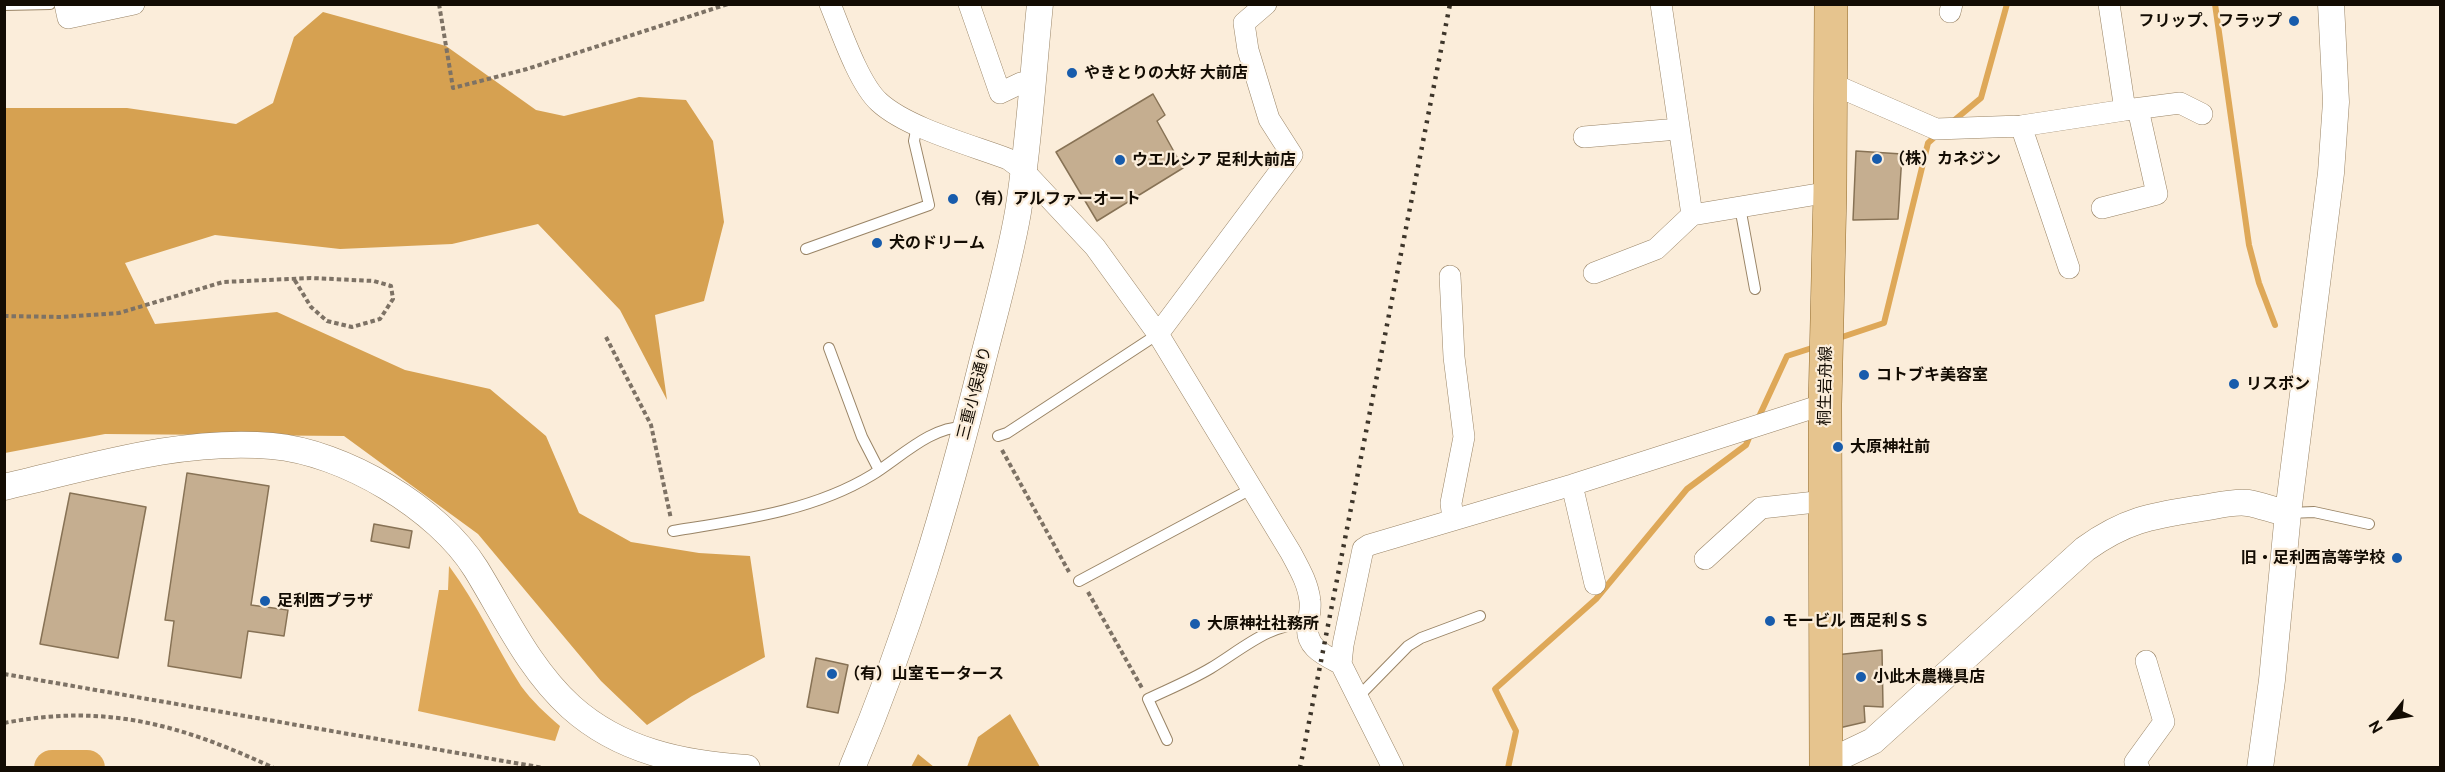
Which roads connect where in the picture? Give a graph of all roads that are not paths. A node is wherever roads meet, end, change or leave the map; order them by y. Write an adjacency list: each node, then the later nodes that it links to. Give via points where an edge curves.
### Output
1 (50, 4): 12 (lane)
2 (65, 4): 3 (street, via 68,18)
3 (134, 4)
4 (830, 4): 17 (street, via 863,80 878,101)
5 (969, 4): 13 (street, via 1000,93 1021,83)
6 (1040, 4): 13 (street, 三重小俣通り)
7 (1266, 4): 31 (street, via 1244,23 1248,50 1269,119 1292,155)
8 (1661, 4): 19 (street)
9 (1831, 4): 14 (main road, 桐生岩舟線)
10 (2109, 4): 15 (street)
11 (2331, 4): 41 (street, via 2336,102 2331,173)
12 (4, 5)
13 (1032, 83): 21 (street, 三重小俣通り)
14 (1830, 83): 18 (street, via 1936,129); 22 (main road, 桐生岩舟線)
15 (2131, 110): 16 (street, via 2180,104); 18 (street); 24 (street, via 2157,194)
16 (2202, 114)
17 (917, 125): 21 (street, via 1008,159); 26 (lane, via 914,141 929,205)
18 (2021, 126): 27 (street)
19 (1678, 129): 20 (street); 25 (street)
20 (1584, 137)
21 (1023, 170): 31 (street, via 1095,247); 34 (street, 三重小俣通り, via 1013,236)
22 (1830, 192): 23 (street); 33 (main road, 桐生岩舟線)
23 (1740, 207): 25 (street); 30 (lane)
24 (2102, 208)
25 (1692, 215): 28 (street, via 1656,249)
26 (806, 249)
27 (2069, 268)
28 (1594, 273)
29 (1450, 276): 42 (street, via 1454,357 1464,437 1451,503)
30 (1755, 289)
31 (1158, 334): 35 (lane); 39 (street)
32 (828, 348): 36 (lane)
33 (1825, 404): 37 (street); 40 (main road, 桐生岩舟線)
34 (966, 427): 36 (lane, via 938,432); 56 (street, 三重小俣通り, via 918,597)
35 (998, 436)
36 (879, 470): 44 (lane, via 807,504)
37 (1572, 485): 42 (street); 47 (street)
38 (4, 487): 55 (street, via 113,461 203,446 274,446 319,456 384,486 447,533 462,548 544,677 572,708 596,726 619,740 672,759)
39 (1253, 488): 46 (lane); 49 (street, via 1306,582 1311,604)
40 (1825, 501): 45 (street, via 1761,508); 54 (main road, 桐生岩舟線)
41 (2288, 513): 43 (lane, via 2314,512); 54 (street, via 2231,503 2147,517 2104,535 1873,741); 59 (street)
42 (1453, 519): 51 (street, via 1363,549)
43 (2369, 524)
44 (673, 531)
45 (1705, 559)
46 (1079, 581)
47 (1595, 584)
48 (1480, 616): 52 (lane, via 1408,646)
49 (1308, 624): 51 (street, via 1311,644); 53 (lane, via 1293,623 1263,635 1210,669 1148,699)
50 (2146, 661): 58 (street, via 2164,722 2135,762)
51 (1341, 664): 52 (street)
52 (1358, 697): 57 (street)
53 (1167, 740)
54 (1821, 766)
55 (747, 768)
56 (852, 768)
57 (1393, 768)
58 (2139, 768)
59 (2260, 768)

